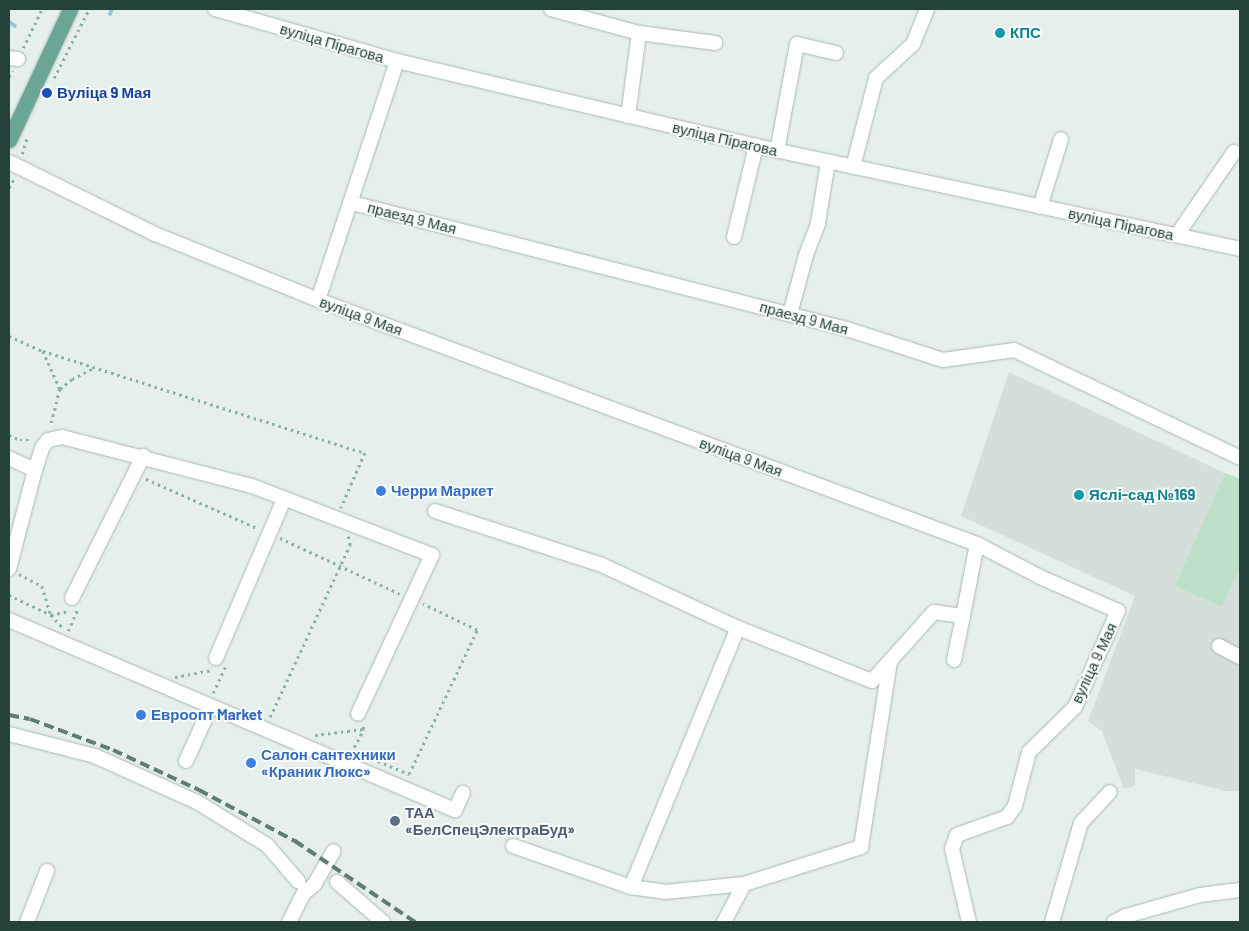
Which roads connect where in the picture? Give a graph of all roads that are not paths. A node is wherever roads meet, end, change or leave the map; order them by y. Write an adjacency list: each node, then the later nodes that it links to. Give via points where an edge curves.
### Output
1 (70, 9): 11 (main road)
2 (215, 9): 8 (street, вуліца Пірагова)
3 (551, 9): 5 (street)
4 (927, 9): 17 (street, via 913,44 876,78)
5 (639, 33): 6 (street); 9 (street)
6 (715, 43)
7 (836, 53): 13 (street, via 797,44)
8 (397, 61): 9 (street, вуліца Пірагова); 18 (street, праезд 9 Мая)
9 (628, 116): 12 (street, вуліца Пірагова)
10 (1062, 139): 19 (street)
11 (9, 140)
12 (756, 146): 13 (street, вуліца Пірагова); 21 (street)
13 (777, 151): 16 (street, вуліца Пірагова)
14 (1234, 152): 20 (street)
15 (9, 162): 23 (street, вуліца 9 Мая, via 155,234)
16 (828, 162): 17 (street, вуліца Пірагова); 24 (street, via 818,223)
17 (853, 168): 19 (street, вуліца Пірагова)
18 (352, 203): 23 (street, праезд 9 Мая); 24 (street, праезд 9 Мая)
19 (1040, 207): 20 (street, вуліца Пірагова)
20 (1177, 236): 22 (street, вуліца Пірагова)
21 (734, 237)
22 (1240, 249)
23 (318, 300): 31 (street, вуліца 9 Мая)
24 (790, 314): 27 (street, праезд 9 Мая, via 847,328 943,360 1014,350)
25 (142, 456): 28 (street, via 62,437 48,440); 29 (street, via 252,486); 33 (street)
26 (9, 458): 28 (street)
27 (1240, 458)
28 (35, 470): 32 (street)
29 (284, 499): 41 (street); 43 (street, via 432,555)
30 (436, 511): 36 (street, via 602,565)
31 (977, 544): 34 (street); 60 (street, вуліца 9 Мая, via 1040,577 1118,611 1075,707 1029,752 1015,806 1007,817 957,835 952,849)
32 (13, 571)
33 (75, 603)
34 (963, 616): 39 (street); 40 (street, via 934,612)
35 (9, 620): 42 (street)
36 (738, 628): 40 (street, via 872,681); 54 (street)
37 (1219, 646): 38 (street)
38 (1240, 657)
39 (954, 660)
40 (890, 661): 52 (street, via 861,847)
41 (221, 663)
42 (212, 699): 45 (street); 47 (street, via 455,810)
43 (358, 714)
44 (9, 734): 53 (street, via 95,756 197,802 267,845)
45 (186, 761)
46 (1110, 792): 61 (street, via 1080,823)
47 (463, 793)
48 (513, 846): 54 (street)
49 (334, 851): 53 (street, via 314,885)
50 (47, 871): 56 (street)
51 (337, 882): 58 (street)
52 (744, 884): 54 (street, via 665,892); 59 (street)
53 (301, 887): 57 (street)
54 (631, 887)
55 (1240, 890): 62 (street, via 1200,895)
56 (27, 922)
57 (289, 922)
58 (383, 922)
59 (724, 922)
60 (969, 922)
61 (1052, 922)
62 (1114, 922)

